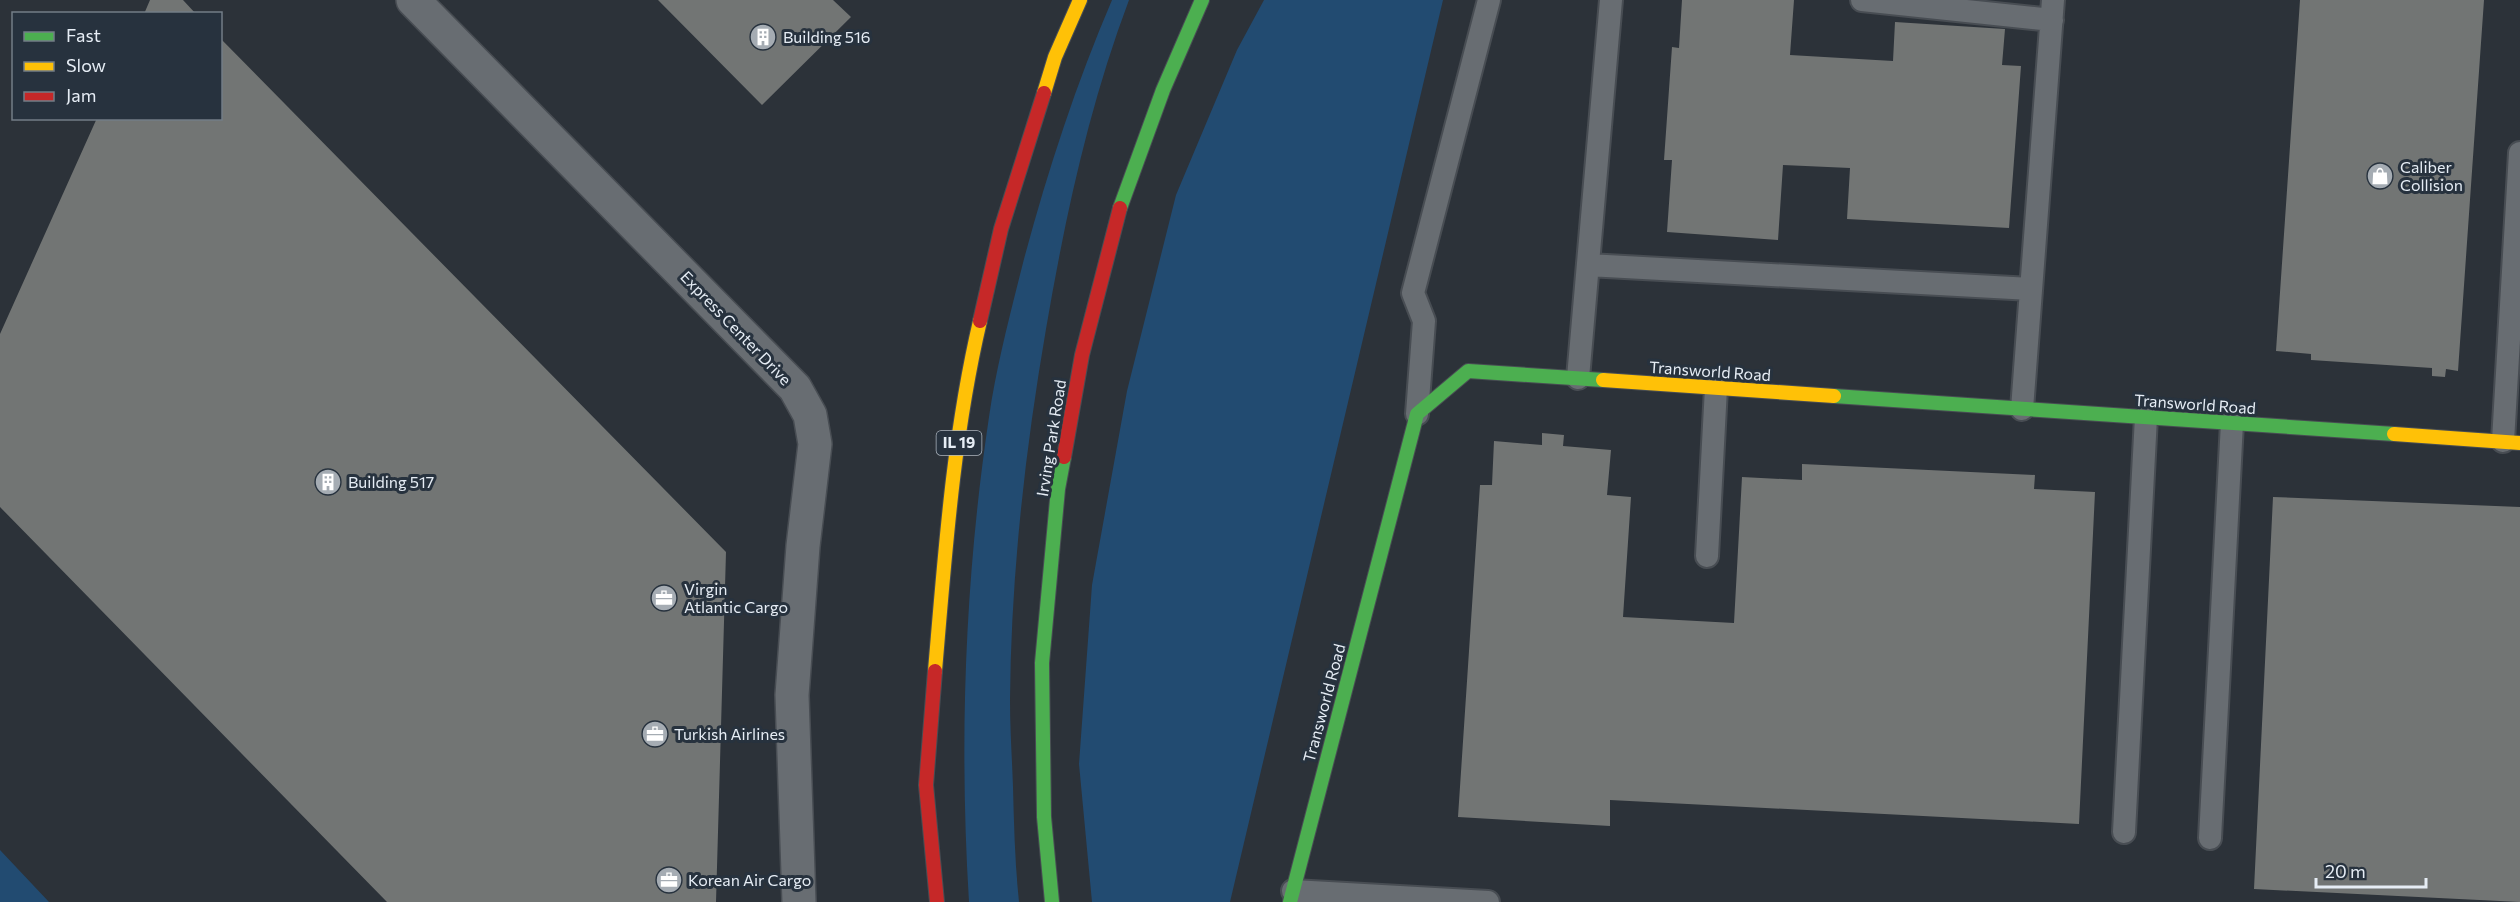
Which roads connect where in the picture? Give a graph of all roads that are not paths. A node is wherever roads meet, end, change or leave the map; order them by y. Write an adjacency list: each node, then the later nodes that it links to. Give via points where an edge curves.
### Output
1 (413, 0): 23 (street, Express Center Drive, via 795,388 810,415 815,444 792,695)
2 (1080, 0): 24 (main road, IL 19, via 1055,57 1001,229 972,355 948,519 926,785)
3 (1202, 0): 25 (main road, Irving Park Road, via 1120,204 1082,355 1058,489 1042,663 1044,817)
4 (1489, 0): 15 (lane, via 1413,293 1424,321)
5 (1611, 0): 10 (lane)
6 (1862, 0): 7 (lane)
7 (1904, 2): 8 (lane)
8 (2053, 10): 11 (lane)
9 (2520, 153): 18 (lane)
10 (1588, 265): 11 (lane); 12 (lane)
11 (2031, 290): 14 (lane)
12 (1578, 378): 13 (main road, Transworld Road); 15 (main road, Transworld Road, via 1468,371)
13 (1716, 388): 14 (main road, Transworld Road); 19 (lane)
14 (2022, 409): 16 (main road, Transworld Road)
15 (1417, 414): 22 (main road, Transworld Road)
16 (2146, 417): 17 (main road, Transworld Road); 20 (lane)
17 (2232, 423): 18 (main road, Transworld Road); 21 (lane)
18 (2511, 442)
19 (1707, 556)
20 (2124, 832)
21 (2210, 838)
22 (1291, 896): 26 (lane)
23 (799, 902)
24 (937, 902)
25 (1052, 902)
26 (1488, 902)

